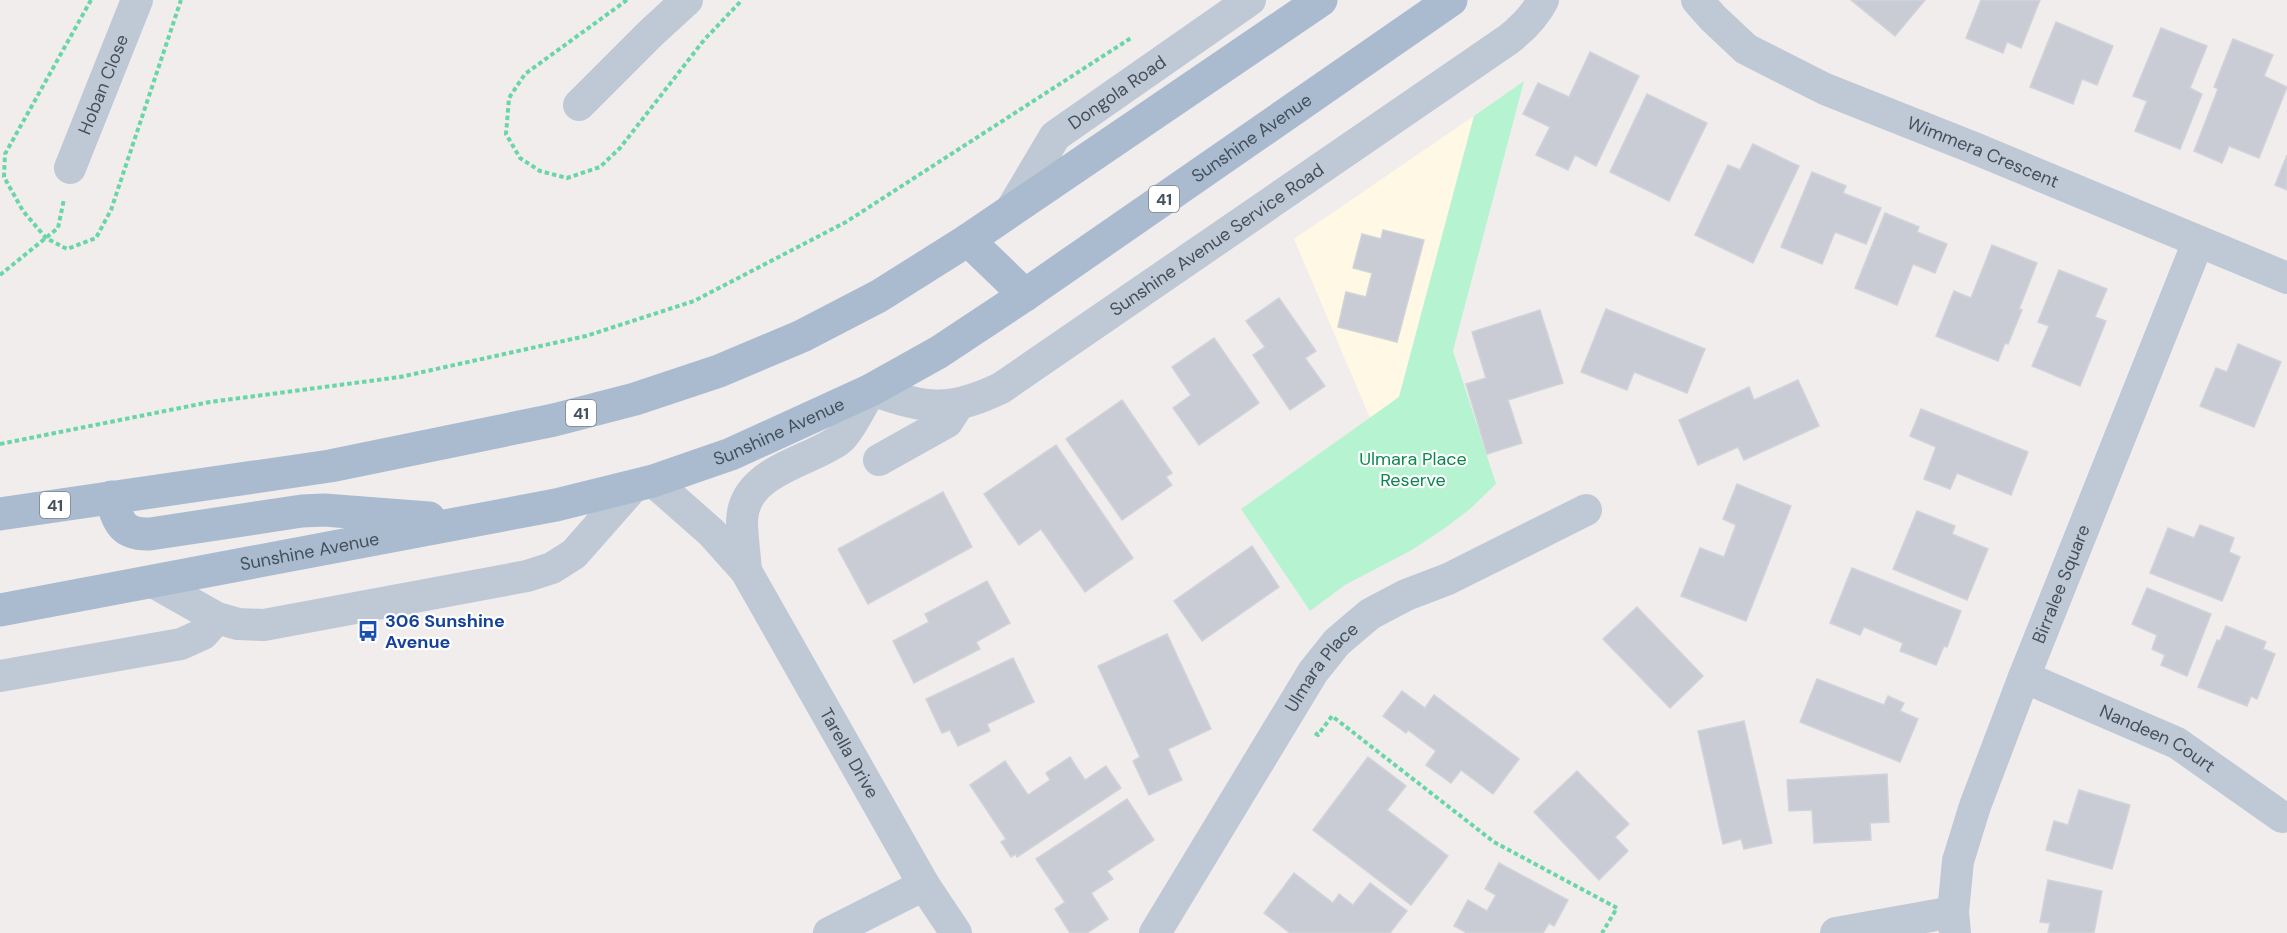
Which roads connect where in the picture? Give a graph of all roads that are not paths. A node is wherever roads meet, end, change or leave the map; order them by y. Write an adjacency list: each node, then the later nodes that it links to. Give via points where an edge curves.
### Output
1 (137, 0): 9 (street, Hoban Close)
2 (687, 0): 8 (street)
3 (1250, 0): 10 (street, Dongola Road, via 1056,136)
4 (1321, 0): 10 (main road, 41)
5 (1451, 0): 14 (main road, Sunshine Avenue / 41)
6 (1543, 0): 16 (street, Sunshine Avenue Service Road, via 1523,27 1490,52 1001,388)
7 (1697, 0): 12 (street, Wimmera Crescent, via 1746,49 1825,89)
8 (579, 105)
9 (70, 168)
10 (1011, 210): 11 (main road, 41)
11 (968, 240): 14 (main road); 19 (main road, 41, via 879,296 802,336 719,371 635,399 554,420 330,466)
12 (2199, 242): 13 (street, Wimmera Crescent); 28 (street, Birralee Square)
13 (2287, 278)
14 (1025, 295): 15 (main road, Sunshine Avenue / 41, via 939,352)
15 (871, 390): 16 (street, via 922,406); 18 (main road, Sunshine Avenue / 41, via 731,454); 23 (street, Tarella Drive, via 841,439 757,485 746,501 742,519)
16 (958, 405): 17 (street, Sunshine Avenue Service Road, via 947,422)
17 (879, 459)
18 (643, 484): 22 (main road, Sunshine Avenue / 41); 23 (street, Tarella Drive, via 712,533); 26 (street, via 574,554 552,568 264,625)
19 (111, 497): 21 (main road, 41); 22 (main road, via 118,520 137,534 324,510)
20 (1586, 510): 34 (street, Ulmara Place, via 1370,614 1337,642 1313,672)
21 (0, 514)
22 (473, 521): 24 (main road, Sunshine Avenue / 41)
23 (746, 571): 30 (street, Tarella Drive)
24 (155, 583): 25 (main road, Sunshine Avenue / 41); 26 (street)
25 (0, 610)
26 (217, 618): 27 (street, via 203,634 180,644)
27 (0, 676)
28 (2024, 677): 29 (street, Nandeen Court, via 2177,743); 31 (street, Birralee Square, via 1958,861)
29 (2282, 817)
30 (924, 885): 32 (street); 33 (street, Tarella Drive)
31 (1954, 922): 35 (street)
32 (829, 933)
33 (956, 933)
34 (1155, 933)
35 (1836, 933)

